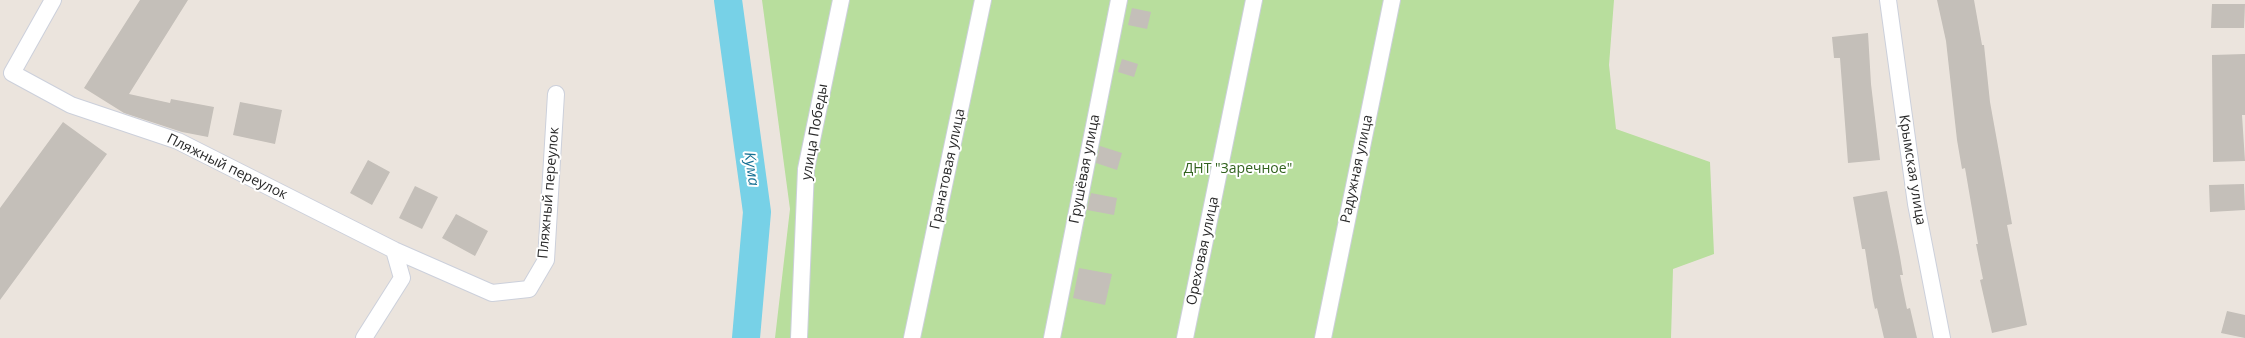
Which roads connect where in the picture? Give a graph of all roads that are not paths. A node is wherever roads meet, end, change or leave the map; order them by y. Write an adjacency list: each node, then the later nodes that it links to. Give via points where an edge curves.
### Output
1 (53, 0): 8 (street)
2 (841, 0): 12 (street, улица Победы, via 806,169)
3 (984, 0): 13 (street, Гранатовая улица)
4 (1119, 0): 14 (street, Грушёвая улица)
5 (1254, 0): 15 (street, Ореховая улица)
6 (1392, 0): 16 (street, Радужная улица)
7 (1888, 0): 17 (street, Крымская улица, via 1916,204)
8 (6, 73): 10 (street, Пляжный переулок, via 71,105 178,141)
9 (556, 94): 10 (street, Пляжный переулок, via 546,260 529,289 492,293)
10 (394, 250): 11 (street, via 402,278)
11 (364, 338)
12 (799, 338)
13 (912, 338)
14 (1052, 338)
15 (1185, 338)
16 (1323, 338)
17 (1942, 338)

